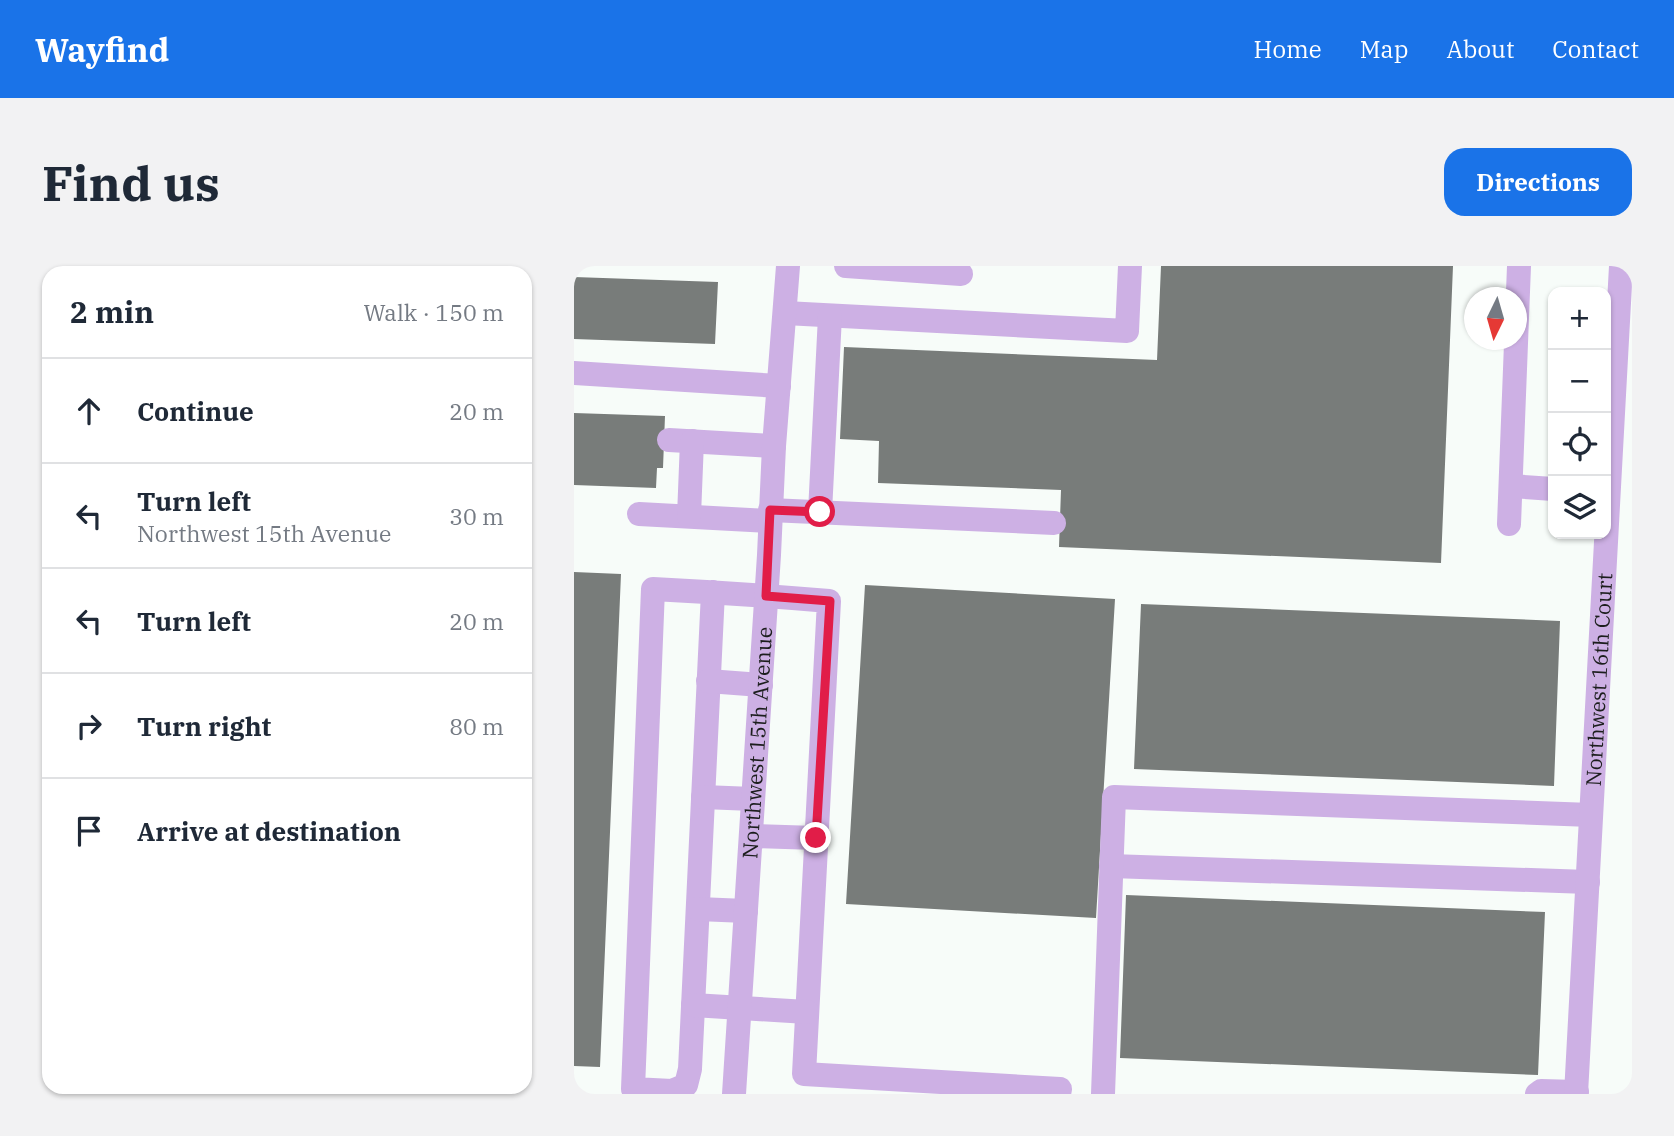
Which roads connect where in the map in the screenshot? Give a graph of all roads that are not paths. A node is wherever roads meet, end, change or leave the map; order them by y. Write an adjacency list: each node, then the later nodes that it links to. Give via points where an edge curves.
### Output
1 (788, 266): 7 (street, Northwest 15th Avenue)
2 (846, 266): 6 (street)
3 (1129, 266): 8 (street, via 1126,331)
4 (1519, 266): 13 (street)
5 (1621, 266): 12 (street, Northwest 16th Court)
6 (961, 274)
7 (785, 313): 8 (street); 10 (street, Northwest 15th Avenue)
8 (830, 316): 15 (street)
9 (574, 373): 10 (street)
10 (779, 386): 11 (street, Northwest 15th Avenue)
11 (774, 446): 17 (street, via 680,440); 18 (street, Northwest 15th Avenue)
12 (1608, 476)
13 (1511, 486): 14 (street); 20 (street)
14 (1548, 489)
15 (820, 512): 18 (street); 19 (street)
16 (639, 514): 17 (street)
17 (689, 516): 18 (street)
18 (770, 516): 23 (street, Northwest 15th Avenue)
19 (1054, 523)
20 (1510, 524)
21 (1605, 539): 28 (street, Northwest 16th Court)
22 (713, 593): 23 (street); 24 (street); 35 (street, via 653,589 633,1089 672,1091 686,1085)
23 (766, 596): 25 (street, Northwest 15th Avenue); 30 (street, via 830,601)
24 (708, 681): 25 (street); 26 (street)
25 (761, 685): 27 (street, Northwest 15th Avenue)
26 (703, 797): 27 (street); 33 (street)
27 (753, 799): 29 (street, Northwest 15th Avenue)
28 (1591, 815): 31 (street, via 1114,797); 32 (street, Northwest 16th Court)
29 (751, 836): 30 (street); 34 (street, Northwest 15th Avenue)
30 (816, 838): 37 (street)
31 (1111, 866): 32 (street); 41 (street)
32 (1588, 882): 38 (street, Northwest 16th Court)
33 (698, 909): 34 (street); 35 (street)
34 (746, 911): 36 (street, Northwest 15th Avenue)
35 (693, 1005): 36 (street)
36 (739, 1008): 37 (street); 39 (street, Northwest 15th Avenue)
37 (807, 1012): 40 (street, via 804,1074 1060,1089)
38 (1576, 1093): 42 (street, via 1541,1090)
39 (734, 1094)
40 (1059, 1094)
41 (1103, 1094)
42 (1537, 1094)

